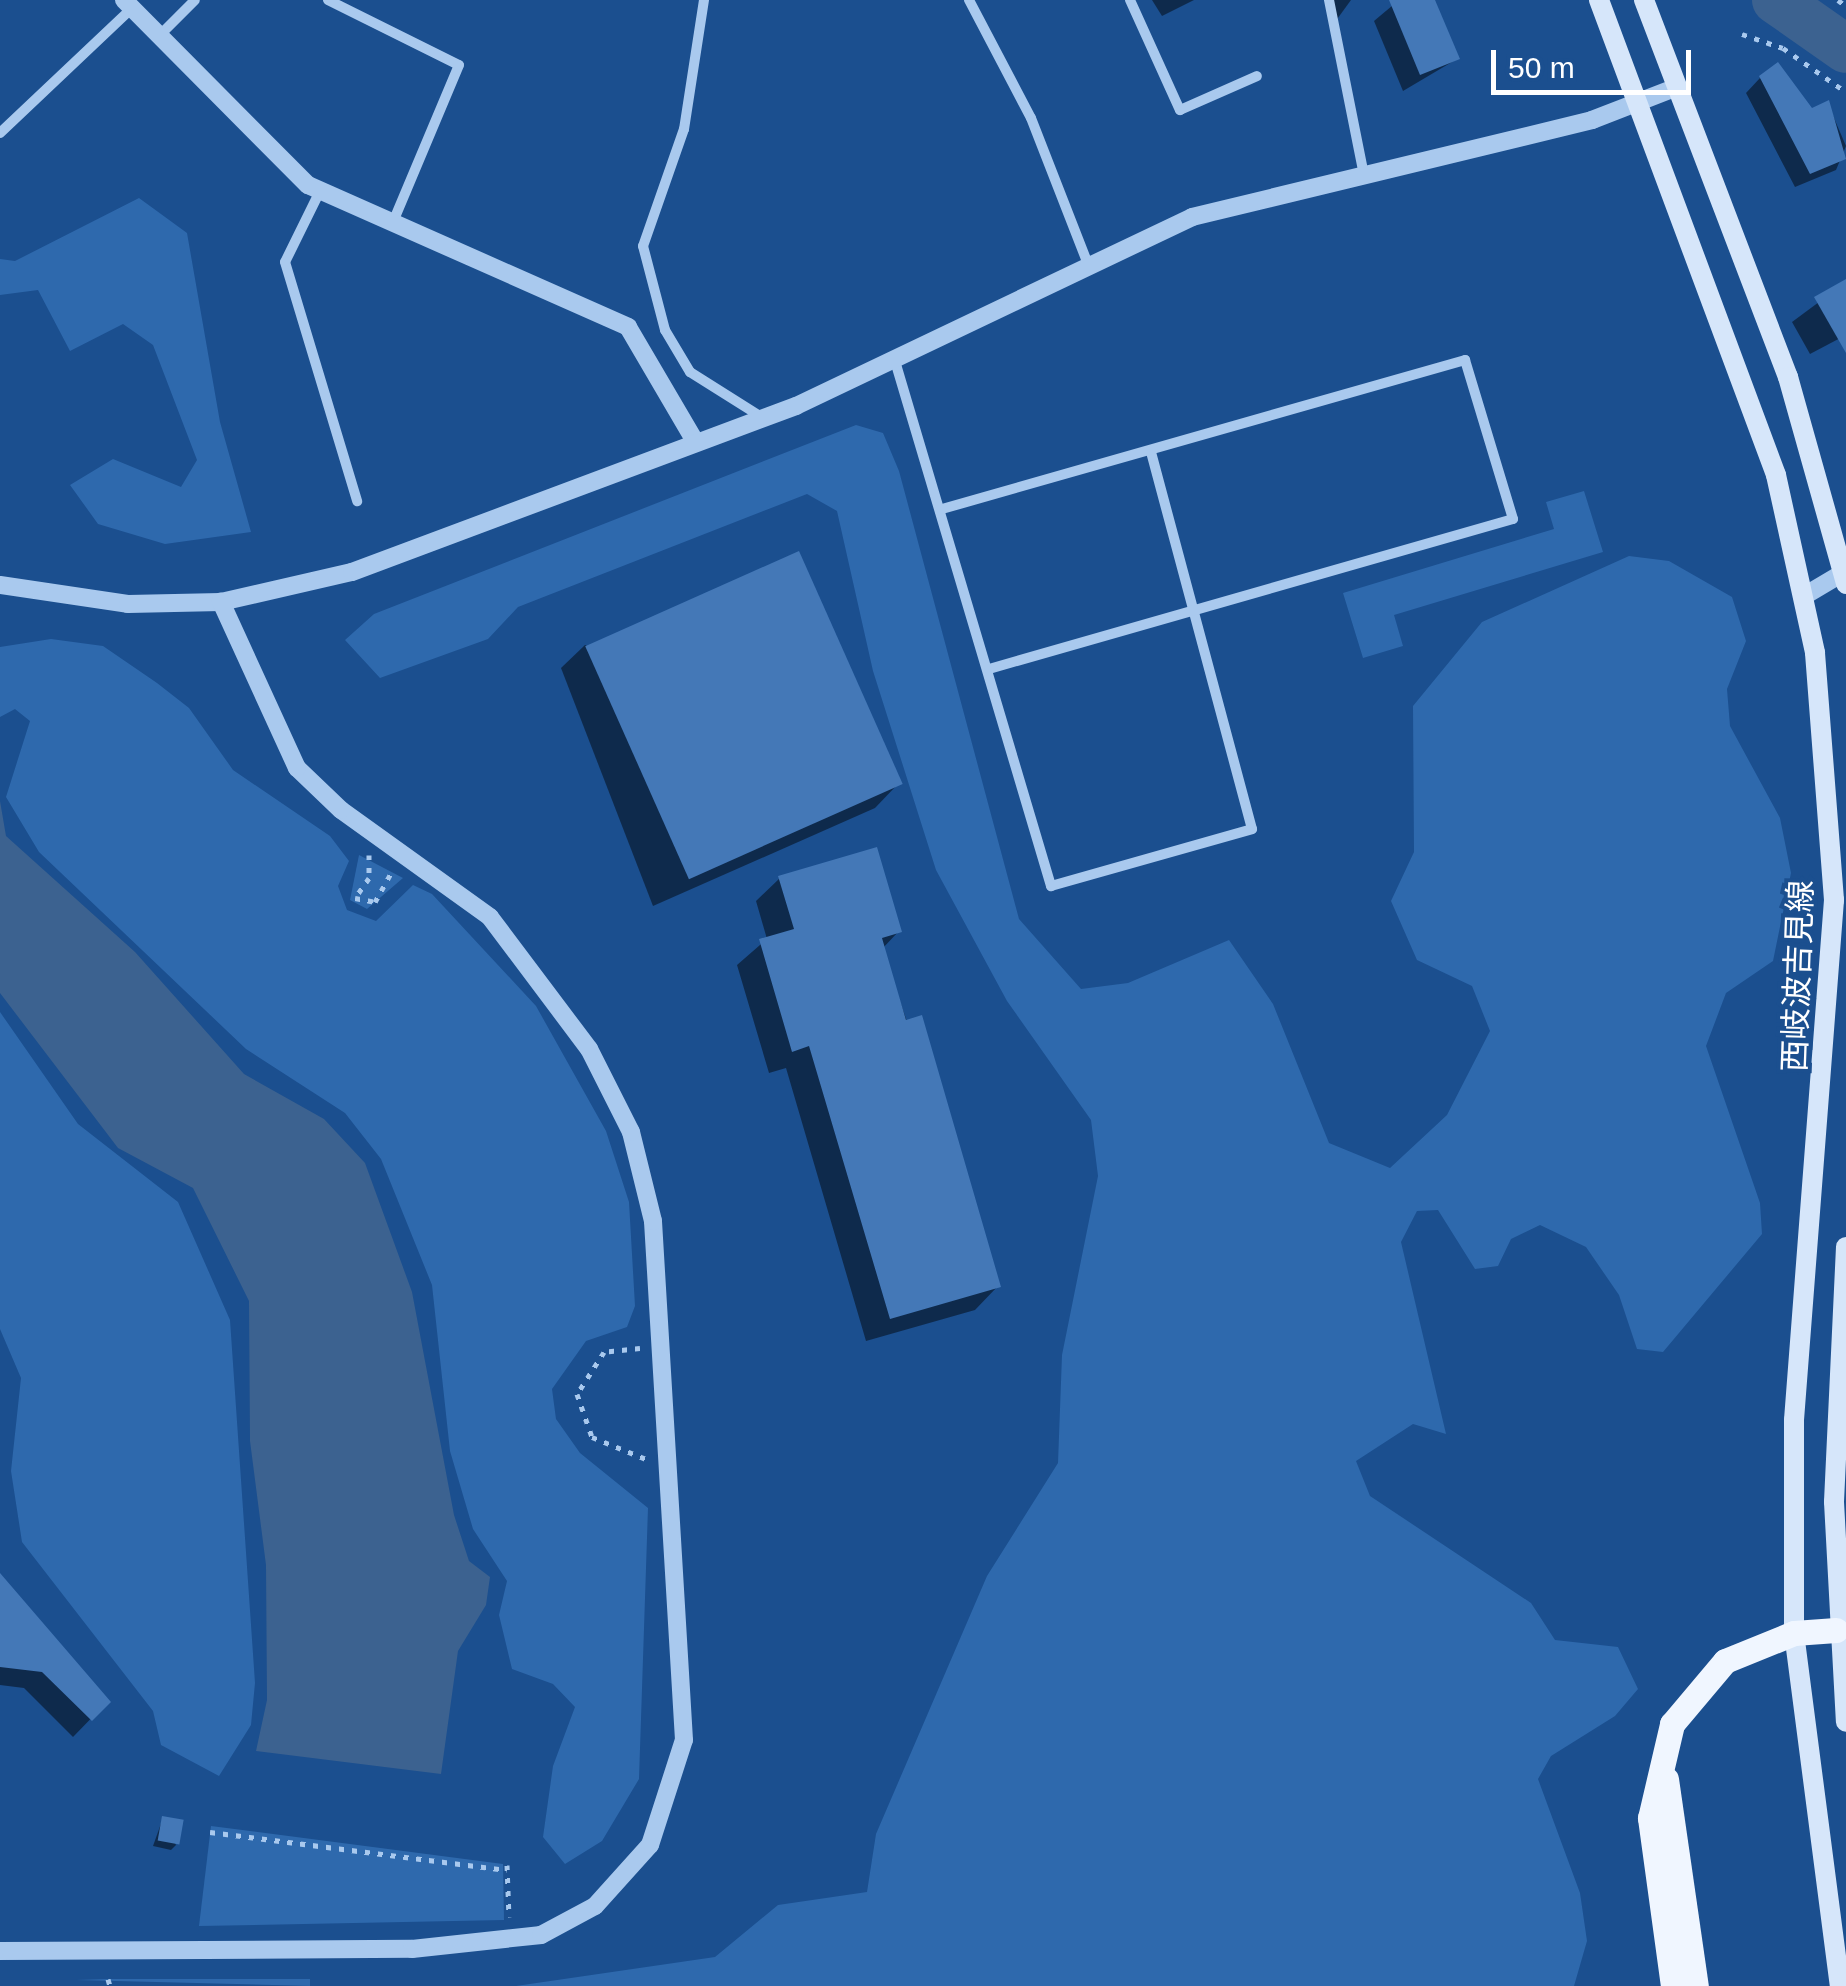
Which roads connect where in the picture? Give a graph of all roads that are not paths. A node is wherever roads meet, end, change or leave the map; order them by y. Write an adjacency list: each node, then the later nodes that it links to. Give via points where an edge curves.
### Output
1 (195, 0): 10 (street)
2 (328, 0): 17 (street, via 460,65)
3 (704, 0): 20 (street, via 684,129 643,246 665,330 690,372)
4 (969, 0): 18 (street, via 1031,118)
5 (1130, 0): 11 (street, via 1180,110)
6 (1329, 0): 15 (street)
7 (1600, 0): 13 (main road, 西岐波吉見線)
8 (1644, 0): 12 (main road)
9 (128, 4): 10 (street); 14 (street)
10 (158, 37): 16 (street, via 239,126)
11 (1256, 76)
12 (1677, 86): 13 (street); 25 (main road, via 1788,377)
13 (1638, 104): 15 (street); 27 (main road, 西岐波吉見線, via 1776,475)
14 (0, 132)
15 (1363, 170): 18 (street, via 1234,203)
16 (320, 191): 17 (street); 23 (street, via 285,262)
17 (392, 224): 21 (street, via 628,327)
18 (1088, 262): 19 (street)
19 (895, 361): 20 (street); 24 (street)
20 (764, 418): 21 (street)
21 (696, 443): 28 (street, via 352,572)
22 (1151, 452): 24 (street); 29 (street); 29 (street, via 1465,360 1513,519)
23 (357, 502)
24 (942, 509): 30 (street)
25 (1845, 576): 27 (street)
26 (0, 585): 28 (street, via 128,604)
27 (1804, 596): 33 (main road, 西岐波吉見線, via 1829,772 1834,900 1794,1420)
28 (221, 602): 36 (street, via 298,768 341,810 490,917 589,1048 631,1132 654,1236 681,1758 668,1813 623,1881 541,1936 484,1947)
29 (1193, 611): 30 (street); 30 (street, via 1252,829 1216,840 1051,886)
30 (989, 669)
31 (1846, 1248): 32 (main road)
32 (1836, 1630): 33 (main road); 34 (main road)
33 (1794, 1633): 35 (main road, via 1702,1679); 39 (main road, 西岐波吉見線)
34 (1846, 1722)
35 (1662, 1754): 37 (main road, via 1650,1818); 38 (main road)
36 (0, 1951)
37 (1673, 1986)
38 (1696, 1986)
39 (1840, 1986)

